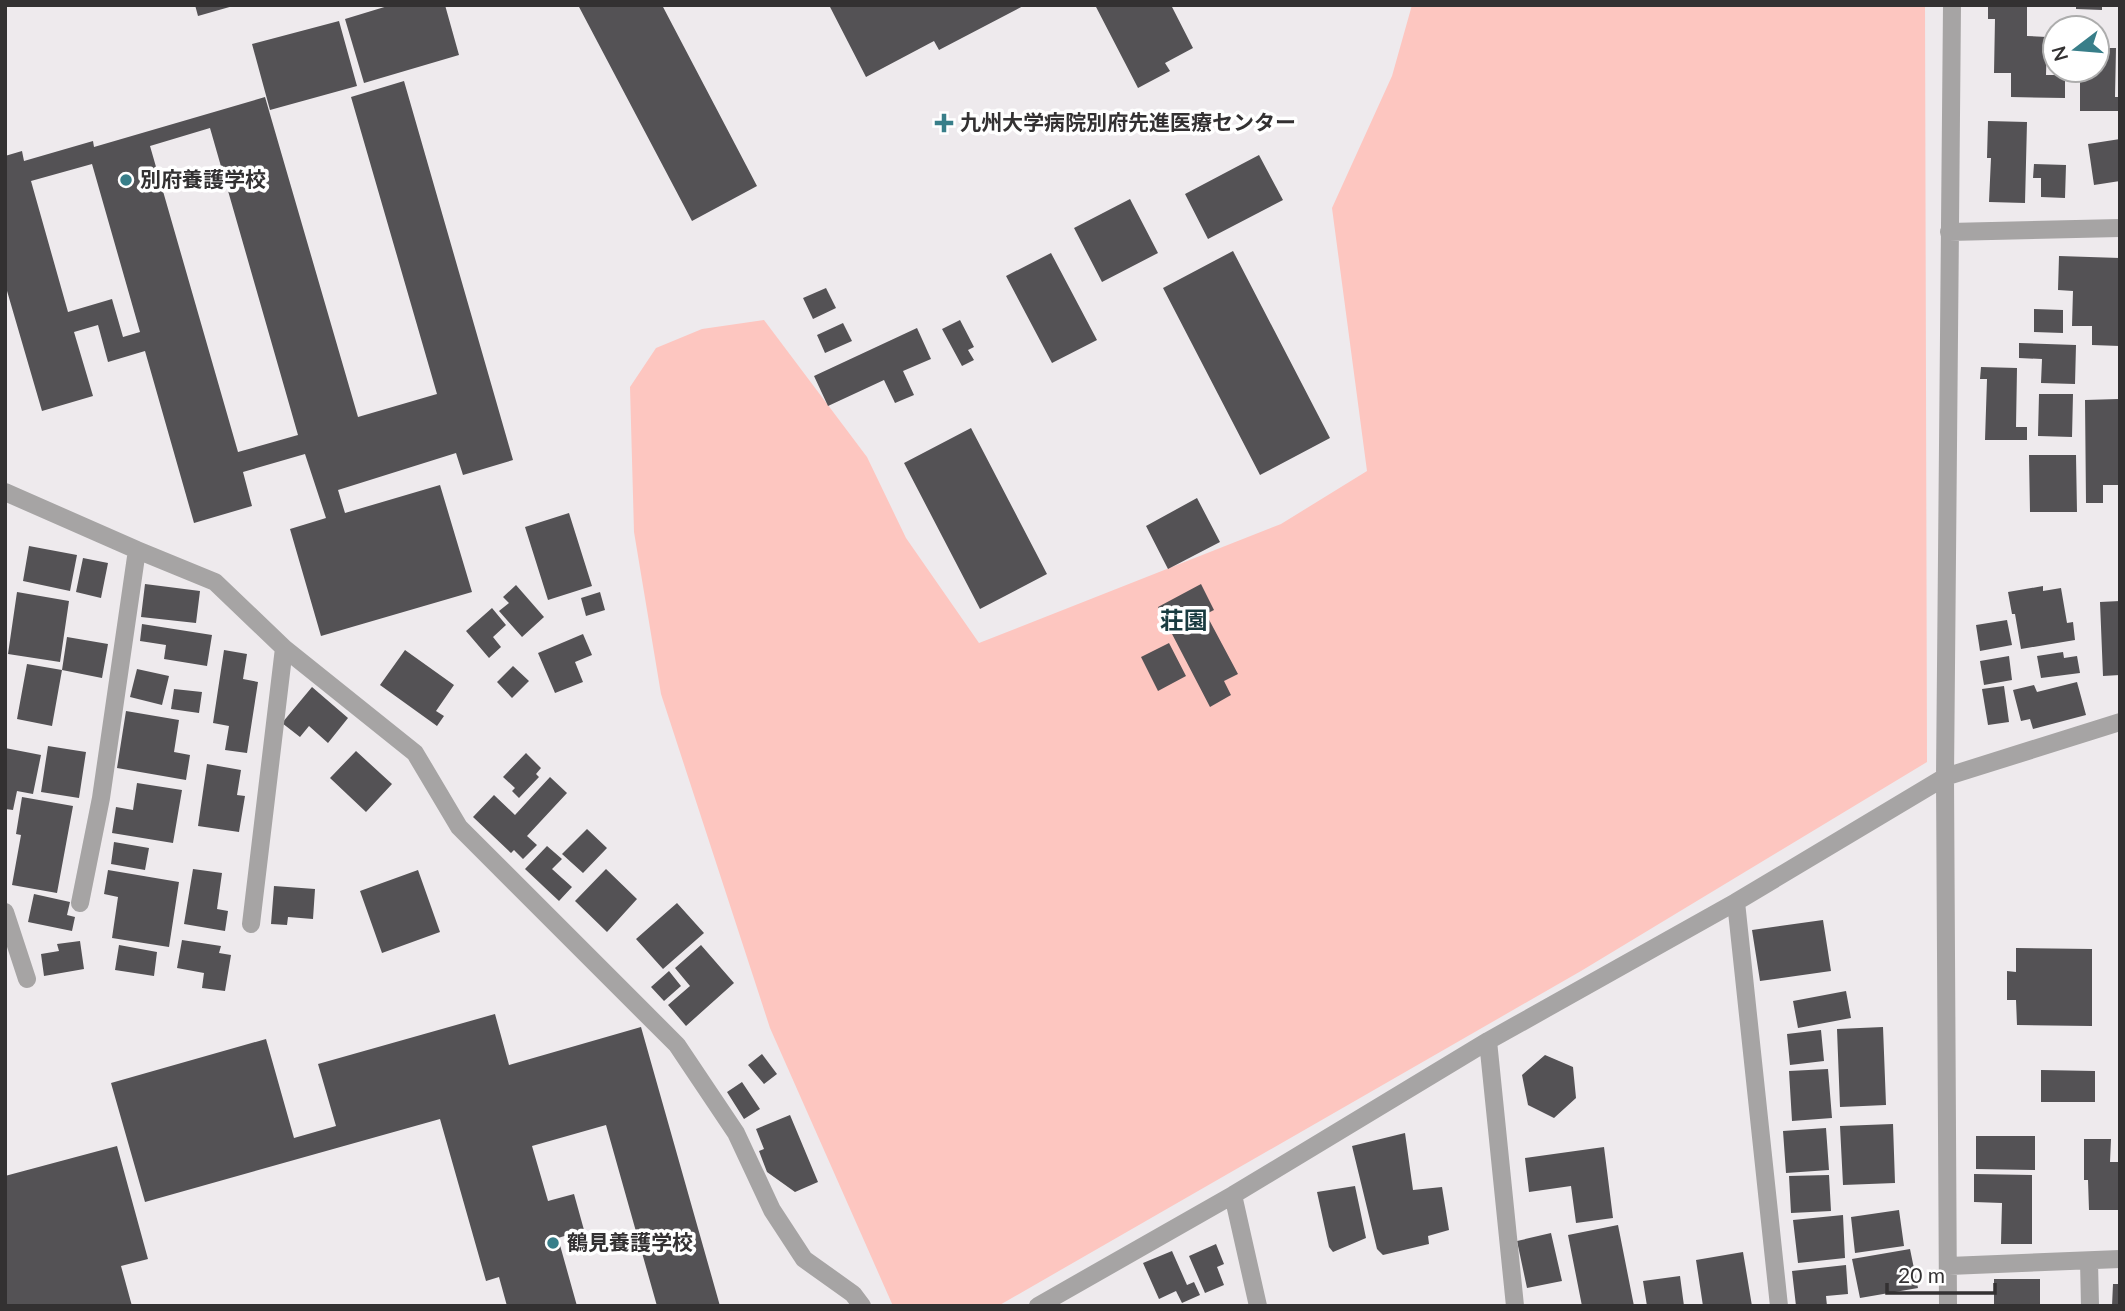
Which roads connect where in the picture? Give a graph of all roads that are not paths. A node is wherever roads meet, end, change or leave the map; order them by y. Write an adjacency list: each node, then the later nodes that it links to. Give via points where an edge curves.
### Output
1 (1952, 5): 3 (street)
2 (2120, 228): 3 (street)
3 (1949, 232): 8 (street)
4 (5, 492): 5 (street)
5 (136, 550): 6 (street, via 215,582); 10 (street, via 101,798)
6 (284, 648): 12 (street); 19 (street, via 415,753 458,827 677,1045 736,1133 772,1210 804,1259 853,1294)
7 (2120, 722): 8 (street)
8 (1945, 777): 9 (street); 18 (street)
9 (1737, 902): 14 (street); 23 (street)
10 (80, 903)
11 (5, 912): 13 (street)
12 (251, 924)
13 (27, 979)
14 (1488, 1041): 15 (street); 22 (street)
15 (1233, 1195): 20 (street); 21 (street)
16 (2120, 1259): 17 (street)
17 (2089, 1261): 18 (street); 25 (street)
18 (1949, 1266): 24 (street)
19 (862, 1306)
20 (1038, 1306)
21 (1258, 1306)
22 (1515, 1306)
23 (1779, 1306)
24 (1948, 1306)
25 (2090, 1306)

